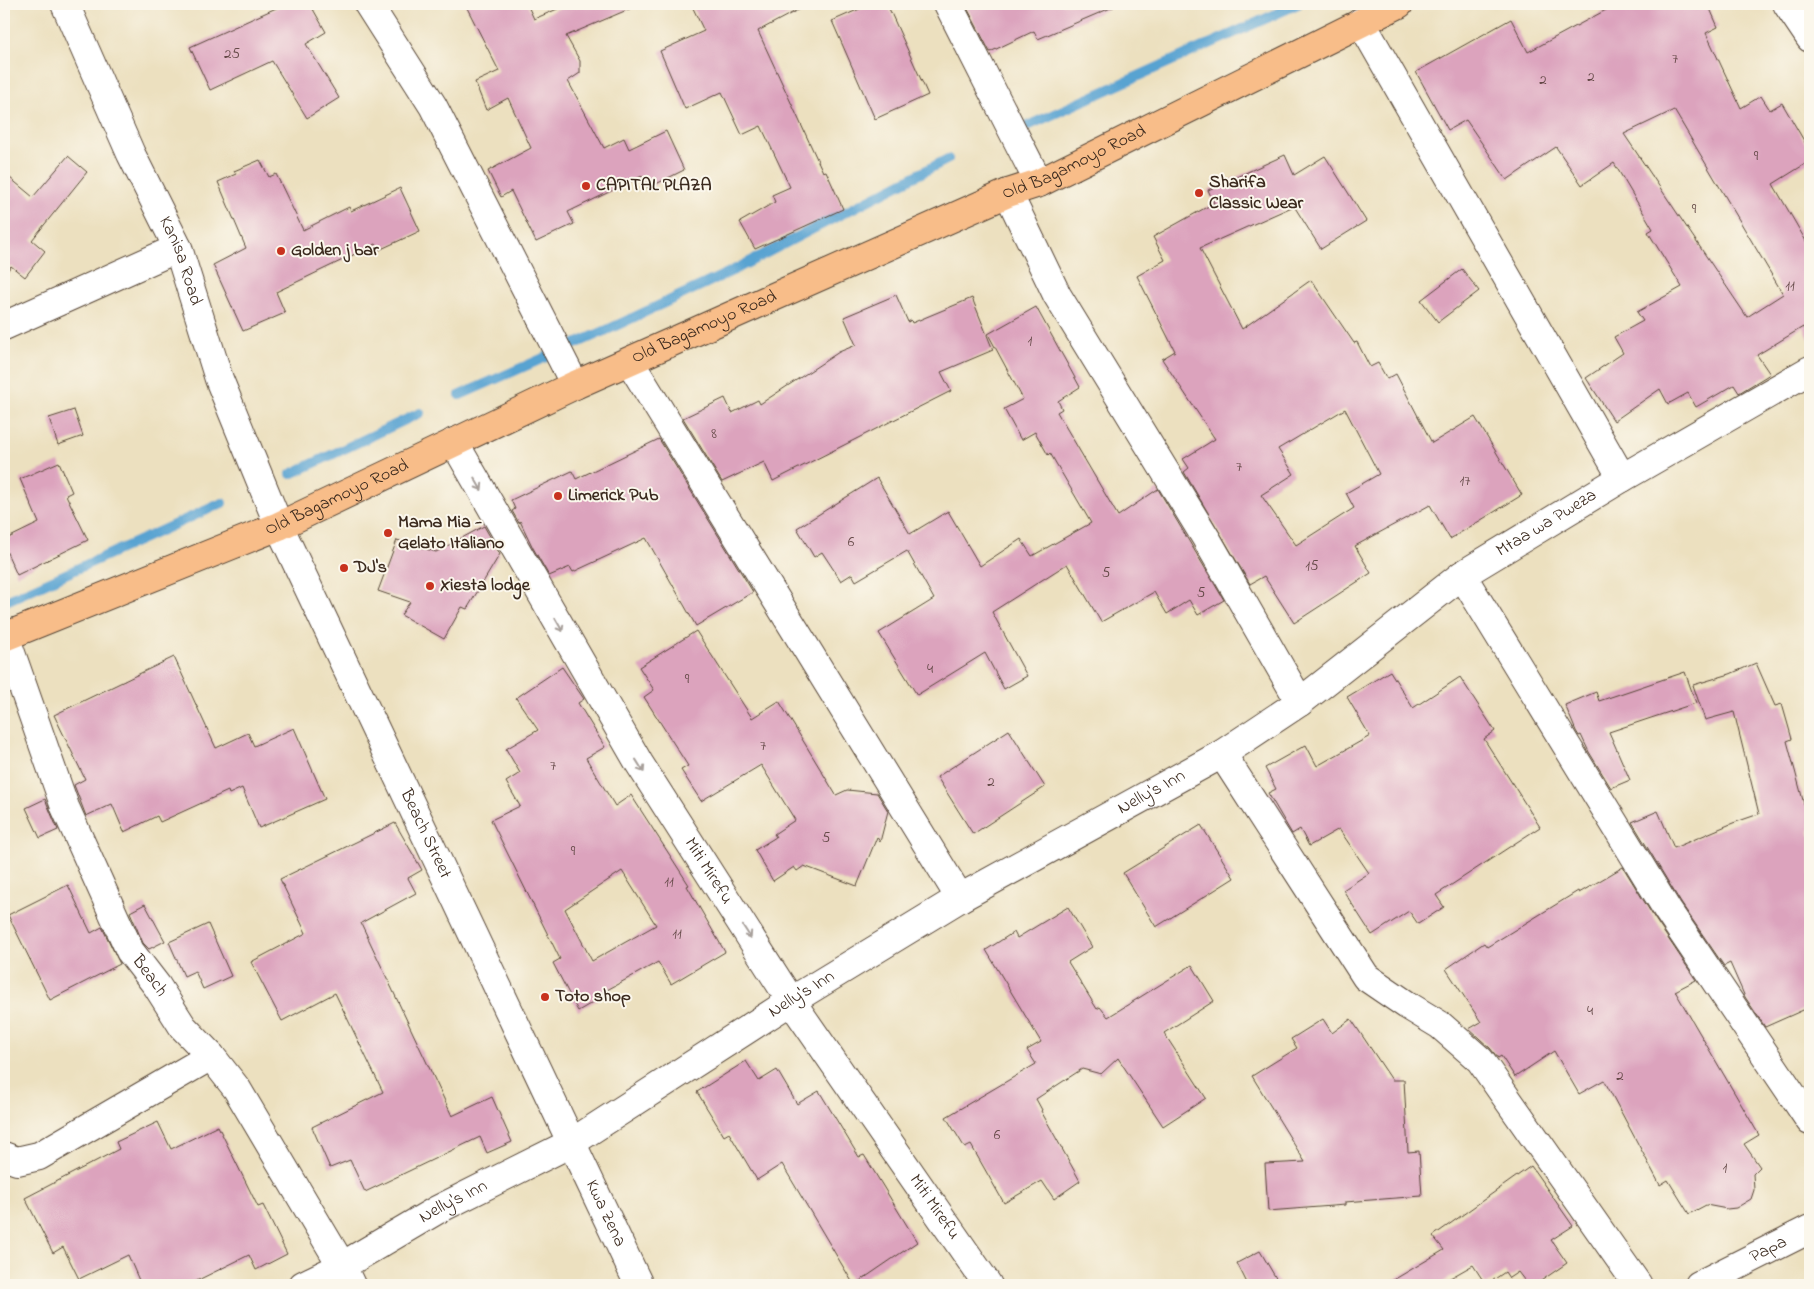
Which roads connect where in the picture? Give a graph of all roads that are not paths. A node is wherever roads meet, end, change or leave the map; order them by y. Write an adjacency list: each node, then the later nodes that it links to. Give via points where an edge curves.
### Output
1 (65, 4): 10 (street, Kanisa Road, via 131,154)
2 (368, 4): 14 (street, via 433,106)
3 (948, 4): 8 (street)
4 (1398, 4): 6 (main road, Old Bagamoyo Road)
5 (1787, 4): 7 (street)
6 (1361, 22): 8 (main road, Old Bagamoyo Road); 16 (street)
7 (1810, 38)
8 (1039, 183): 9 (main road, Old Bagamoyo Road)
9 (1008, 193): 12 (main road, Old Bagamoyo Road); 20 (street, via 1057,295 1206,538)
10 (178, 248): 11 (street); 17 (street, Kanisa Road, via 219,379)
11 (4, 326)
12 (630, 362): 14 (main road, Old Bagamoyo Road); 22 (street)
13 (1810, 370): 16 (street, Mtaa wa Pweza)
14 (575, 385): 15 (main road, Old Bagamoyo Road)
15 (454, 442): 17 (main road, Old Bagamoyo Road); 23 (street, Miti Mirefu, one-way to 23, via 638,763)
16 (1622, 478): 18 (street, Mtaa wa Pweza)
17 (279, 526): 19 (main road, Old Bagamoyo Road); 26 (street, Beach Street)
18 (1462, 575): 20 (street, Mtaa wa Pweza); 25 (street, via 1668,911)
19 (4, 635): 24 (street, Beach, via 65,807 130,951 183,1027)
20 (1300, 702): 21 (street, Nelly's Inn)
21 (1222, 754): 22 (street, Nelly's Inn); 33 (street, via 1366,977 1440,1025 1480,1060)
22 (960, 898): 23 (street, Nelly's Inn)
23 (791, 1002): 26 (street, Nelly's Inn); 32 (street, Miti Mirefu)
24 (211, 1056): 27 (street, via 39,1156 17,1161); 29 (street, Beach, via 237,1089)
25 (1810, 1120)
26 (571, 1143): 29 (street, Nelly's Inn, via 437,1210); 31 (street, Kwa Zena)
27 (4, 1156)
28 (1810, 1229): 34 (street, Papa)
29 (346, 1276): 30 (street, Nelly's Inn)
30 (303, 1285)
31 (639, 1285)
32 (988, 1285)
33 (1638, 1285)
34 (1699, 1285)

